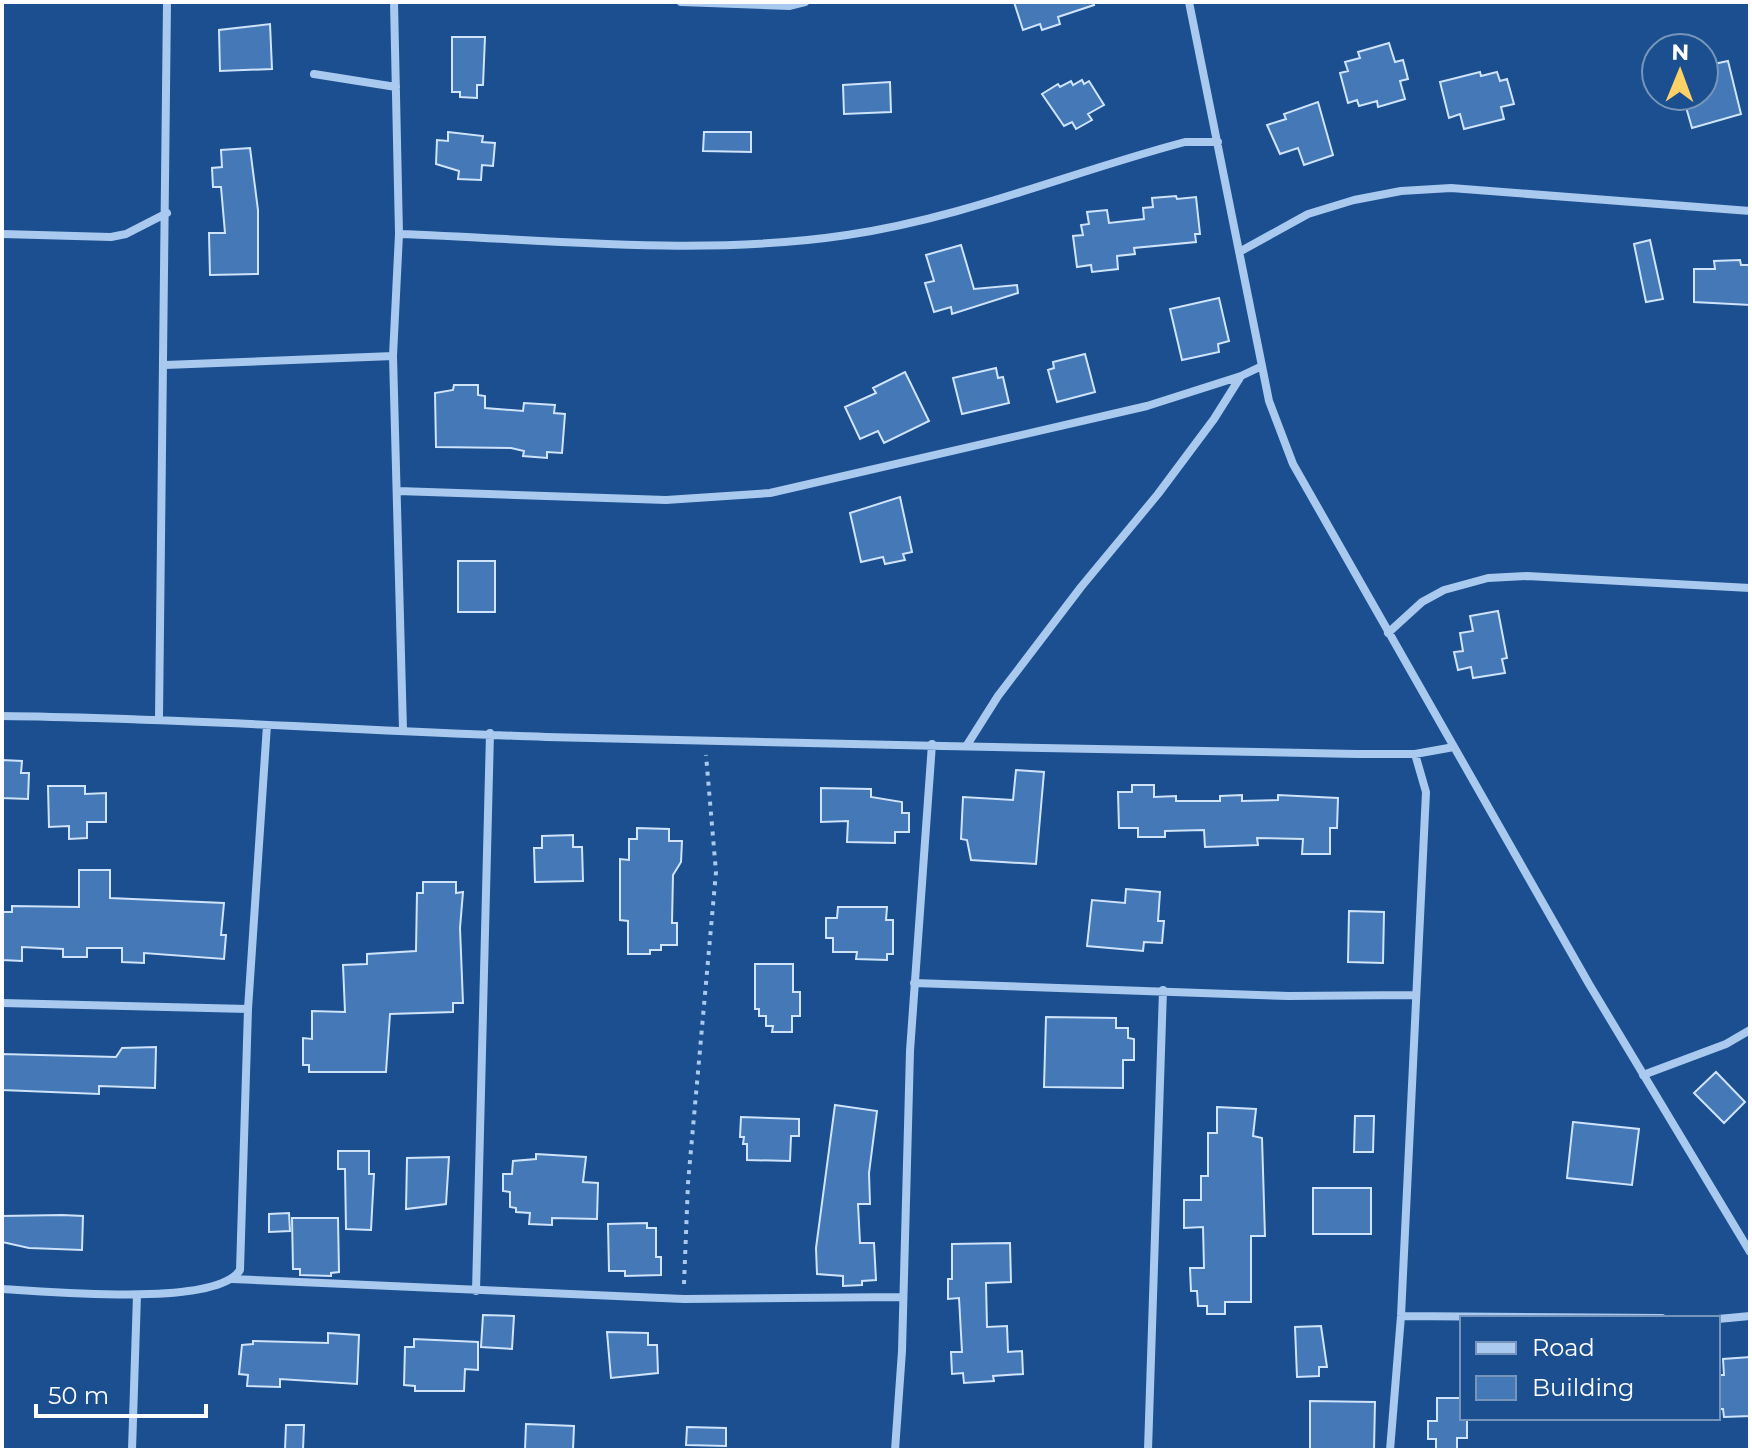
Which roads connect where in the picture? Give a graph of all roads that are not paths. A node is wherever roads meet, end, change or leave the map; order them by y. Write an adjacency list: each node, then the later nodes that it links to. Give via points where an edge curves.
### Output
1 (167, 2): 10 (street)
2 (394, 2): 7 (street)
3 (681, 2): 4 (street)
4 (805, 2)
5 (1189, 2): 8 (street)
6 (314, 74): 7 (street)
7 (396, 87): 12 (street)
8 (1218, 142): 12 (street, via 1185,142 930,218 805,240 720,245); 13 (street)
9 (1750, 211): 13 (street, via 1451,188 1401,191 1308,214)
10 (167, 213): 11 (street, via 111,237); 15 (street)
11 (2, 234)
12 (399, 234): 14 (street)
13 (1241, 251): 16 (street)
14 (393, 356): 15 (street); 18 (street)
15 (165, 365): 22 (street)
16 (1262, 366): 17 (street); 20 (street, via 1293,464)
17 (1241, 376): 18 (street, via 1147,406 770,493 666,500); 27 (street, via 1158,494 998,696)
18 (398, 491): 24 (street)
19 (1750, 588): 20 (street, via 1488,578 1422,602)
20 (1388, 633): 28 (street)
21 (2, 716): 22 (street)
22 (159, 718): 23 (street)
23 (267, 725): 24 (street); 34 (street)
24 (403, 730): 25 (street)
25 (490, 733): 26 (street); 40 (street)
26 (932, 744): 27 (street); 30 (street)
27 (967, 745): 29 (street)
28 (1454, 747): 29 (street); 36 (street)
29 (1415, 754): 32 (street, via 1426,792)
30 (914, 983): 31 (street); 42 (street)
31 (1163, 990): 32 (street); 49 (street)
32 (1415, 995): 43 (street)
33 (2, 1003): 34 (street)
34 (248, 1009): 38 (street, via 243,1252 240,1270)
35 (1750, 1030): 36 (street)
36 (1643, 1075): 37 (street)
37 (1750, 1252)
38 (232, 1279): 40 (street); 41 (street, via 210,1289)
39 (2, 1289): 41 (street)
40 (476, 1291): 42 (street, via 684,1299)
41 (137, 1295): 47 (street)
42 (902, 1297): 48 (street)
43 (1401, 1316): 44 (street); 50 (street)
44 (1460, 1316)
45 (1750, 1316): 46 (street)
46 (1720, 1319)
47 (132, 1450)
48 (895, 1450)
49 (1148, 1450)
50 (1390, 1450)

